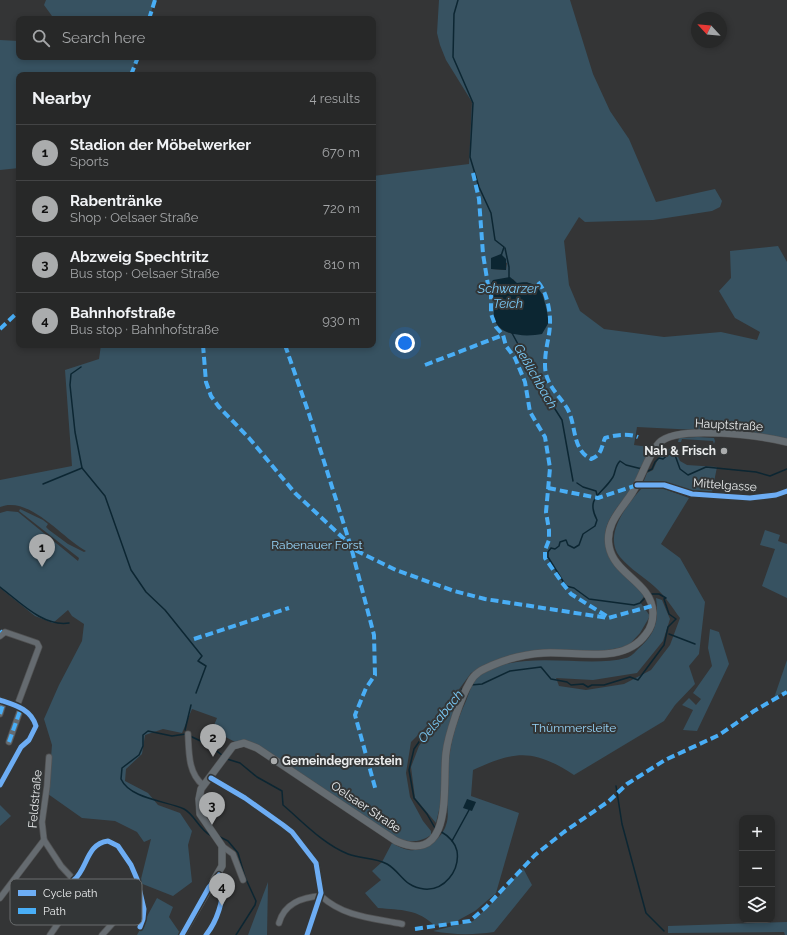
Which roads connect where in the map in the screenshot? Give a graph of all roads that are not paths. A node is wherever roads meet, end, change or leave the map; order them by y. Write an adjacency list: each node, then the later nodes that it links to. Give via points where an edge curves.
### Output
1 (787, 442): 2 (main road, Hauptstraße, via 719,434 683,434 669,437 656,446)
2 (637, 485): 3 (street, Mittelgasse, via 664,484 692,494 750,498); 11 (main road, Oelsaer Straße, via 612,521 609,545 614,558 622,568 649,595 652,619 647,633 638,644 624,652 531,654 498,662 477,673 469,684 447,742 442,820 439,830 426,842 414,845 402,843 257,748 244,743 233,746)
3 (787, 492)
4 (0, 633): 6 (street, via 5,632 37,643 39,647)
5 (2, 700): 6 (street); 7 (street)
6 (19, 707): 9 (street); 12 (street, via 34,719 36,726 20,747)
7 (0, 714)
8 (188, 736): 13 (street, via 192,769)
9 (9, 742)
10 (49, 757): 14 (street, Feldstraße, via 42,822)
11 (211, 778): 13 (main road, Oelsaer Straße); 23 (street, via 245,798 292,832 316,863)
12 (0, 785)
13 (203, 785): 15 (main road, via 199,810)
14 (44, 840): 17 (street); 18 (street, Feldstraße)
15 (222, 846): 16 (main road, via 222,866); 21 (street, via 233,854)
16 (218, 875): 33 (main road); 34 (street, via 224,881 220,903 216,918)
17 (14, 879)
18 (73, 879)
19 (75, 879): 20 (street, via 96,845 108,841 118,846)
20 (137, 879)
21 (243, 880)
22 (10, 885): 24 (street)
23 (321, 896): 27 (street, via 301,899 287,908); 28 (street, via 339,910 361,918); 35 (street)
24 (0, 898)
25 (142, 901): 26 (street)
26 (142, 922)
27 (279, 923)
28 (402, 924)
29 (57, 925): 31 (street)
30 (111, 925): 32 (street)
31 (50, 935)
32 (102, 935)
33 (182, 935)
34 (206, 935)
35 (307, 935)

